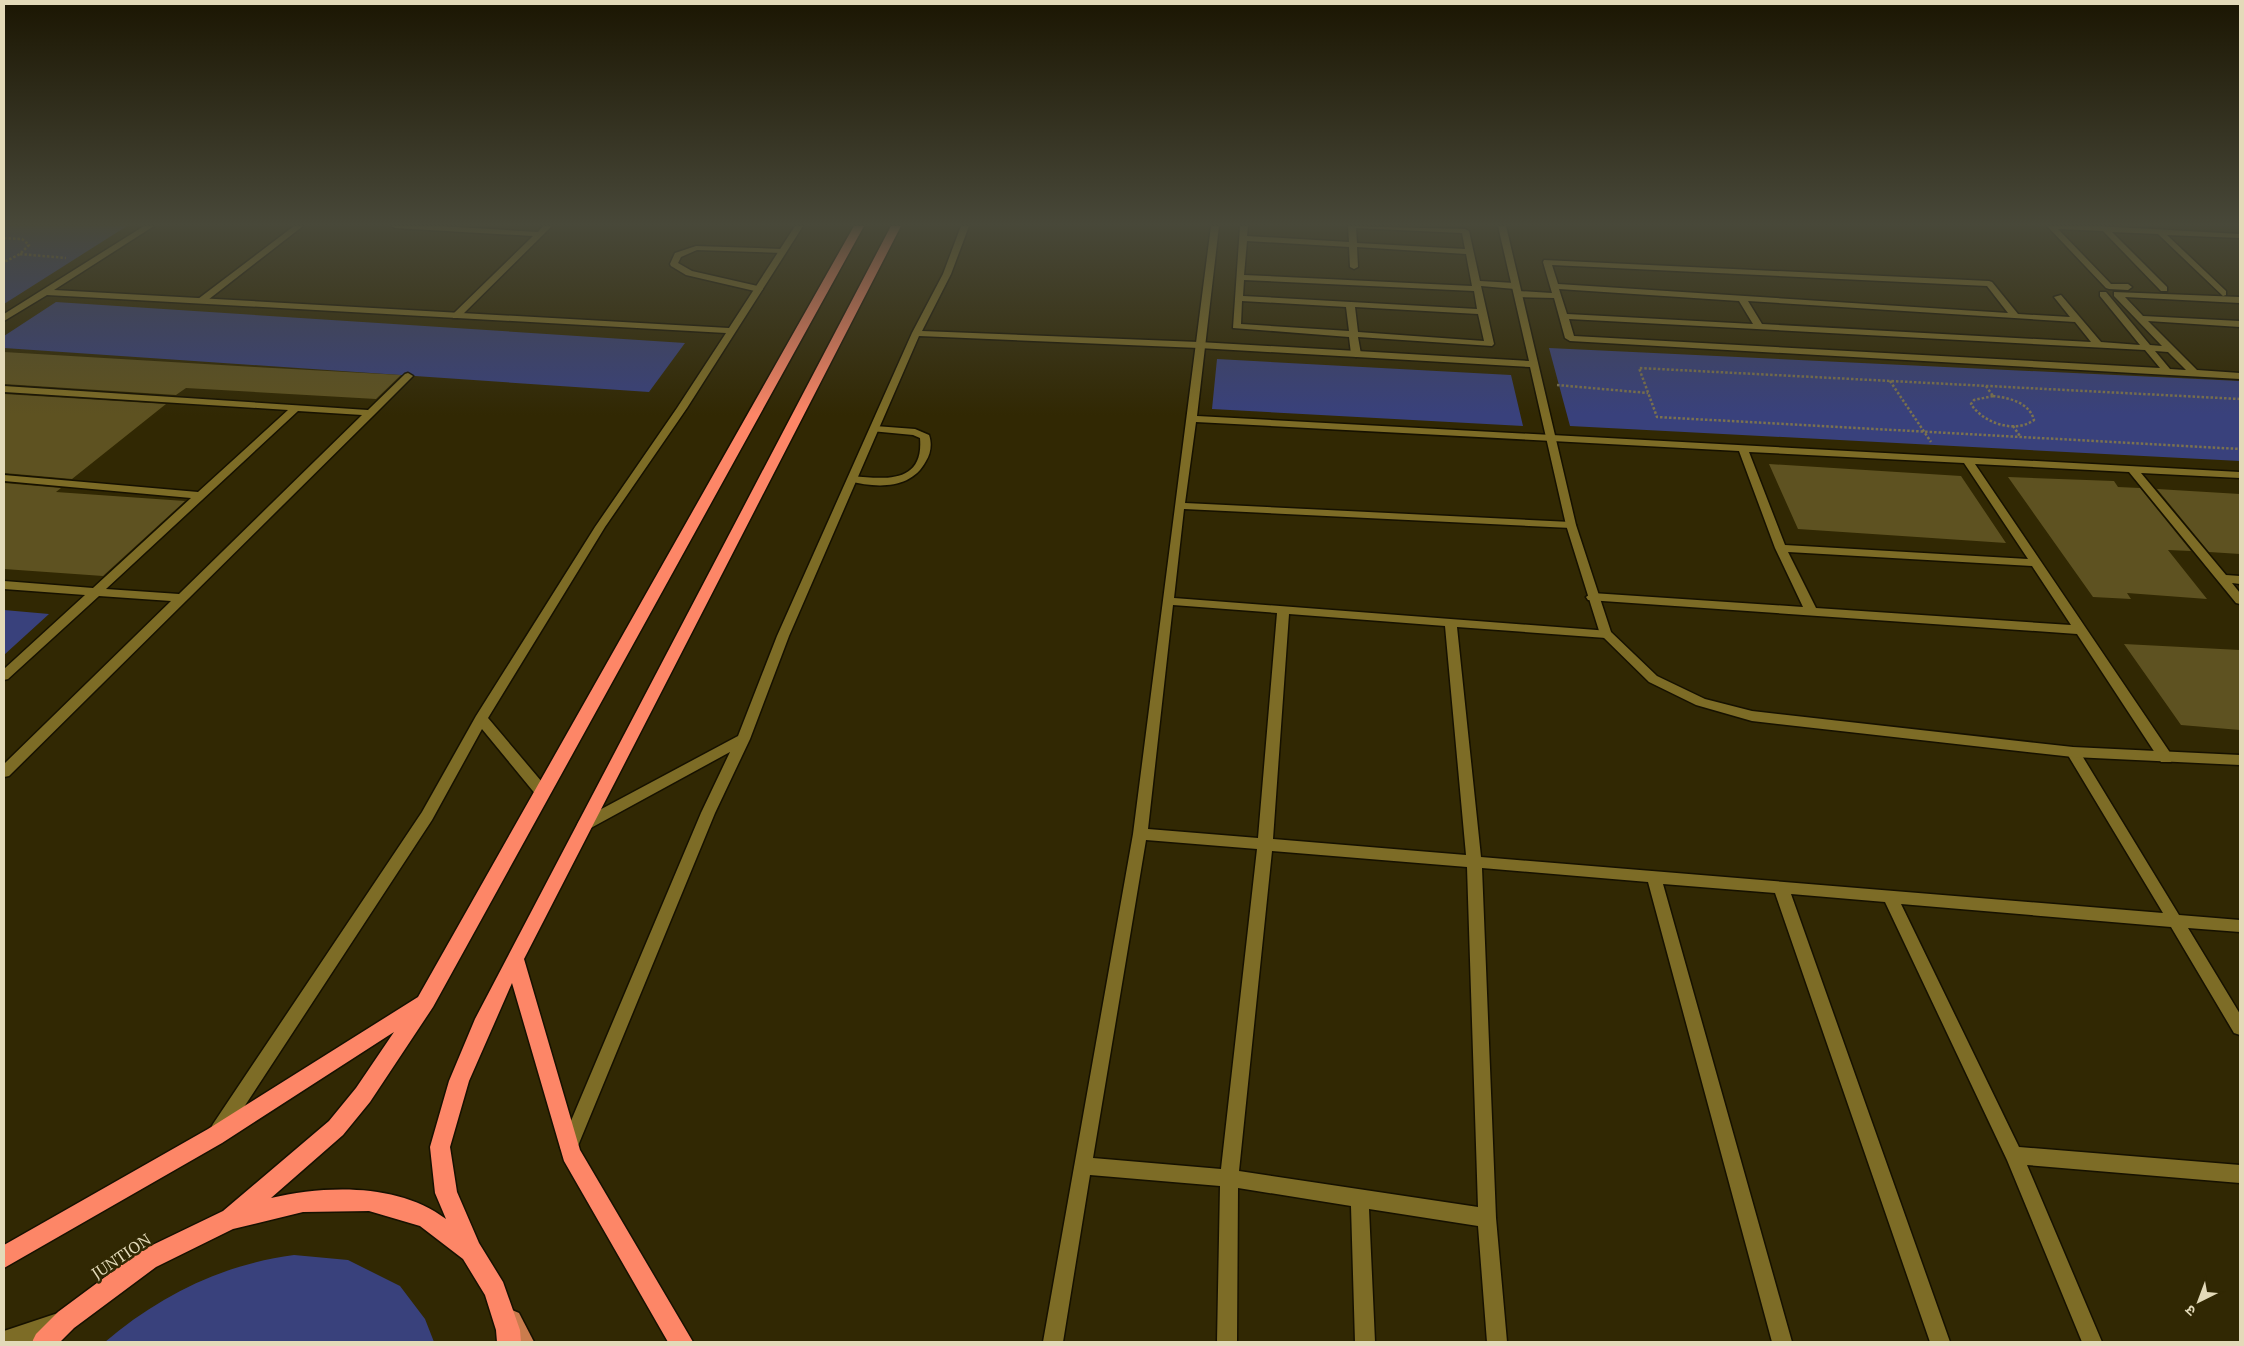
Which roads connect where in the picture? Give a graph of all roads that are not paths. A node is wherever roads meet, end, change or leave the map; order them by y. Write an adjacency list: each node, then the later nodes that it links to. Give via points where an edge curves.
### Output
1 (759, 288): 42 (street)
2 (50, 289): 21 (street)
3 (217, 289): 31 (street)
4 (484, 289): 34 (street)
5 (824, 289): 92 (highway)
6 (863, 289): 93 (highway)
7 (939, 289): 43 (street)
8 (1207, 289): 45 (street)
9 (1239, 289): 28 (street)
10 (1333, 289): 25 (street)
11 (1452, 289): 25 (street)
12 (1478, 289): 33 (street)
13 (1504, 289): 20 (street)
14 (1555, 289): 26 (street)
15 (1595, 289): 29 (street)
16 (1993, 289): 36 (street)
17 (2161, 289): 18 (street)
18 (2164, 289): 22 (street)
19 (2219, 289): 22 (street)
20 (1516, 290): 26 (street); 50 (street)
21 (45, 292): 31 (street); 37 (street)
22 (2223, 293): 24 (street)
23 (2103, 294): 47 (street)
24 (2240, 294)
25 (1389, 296): 32 (street); 33 (street)
26 (1557, 296): 35 (street)
27 (2058, 297): 39 (street)
28 (1238, 298): 32 (street); 44 (street, via 1236,326)
29 (1742, 299): 36 (street); 41 (street)
30 (2240, 300): 38 (street, via 2116,294)
31 (201, 301): 34 (street)
32 (1350, 305): 44 (street)
33 (1482, 312): 44 (street, via 1489,344)
34 (456, 316): 42 (street)
35 (1563, 316): 41 (street); 51 (street, via 1570,338)
36 (2015, 316): 39 (street)
37 (4, 318)
38 (2140, 318): 40 (street); 48 (street)
39 (2077, 320): 46 (street)
40 (2240, 324)
41 (1759, 326): 46 (street)
42 (732, 331): 86 (street, via 600,527)
43 (916, 333): 45 (street); 59 (street)
44 (1354, 334): 49 (street)
45 (1199, 345): 49 (street); 58 (street)
46 (2098, 345): 47 (street)
47 (2148, 348): 48 (street); 51 (street)
48 (2171, 349): 52 (street)
49 (1356, 354): 50 (street)
50 (1534, 364): 60 (street)
51 (2168, 372): 52 (street)
52 (2194, 373): 54 (street)
53 (408, 376): 57 (street)
54 (2240, 376)
55 (4, 389): 56 (street)
56 (296, 408): 57 (street); 67 (street)
57 (371, 413): 77 (street)
58 (1192, 419): 60 (street); 68 (street)
59 (875, 429): 66 (street); 66 (street, via 915,432 925,437 927,446 922,462 913,474 894,482)
60 (1552, 438): 61 (street); 69 (street)
61 (1743, 448): 62 (street); 70 (street)
62 (1968, 461): 63 (street); 71 (street)
63 (2132, 470): 64 (street); 72 (street)
64 (2240, 475)
65 (4, 478): 67 (street)
66 (853, 479): 87 (street, via 783,636)
67 (201, 496): 75 (street)
68 (1179, 506): 69 (street); 79 (street)
69 (1571, 525): 76 (street)
70 (1781, 548): 71 (street); 81 (street)
71 (2036, 563): 83 (street)
72 (2223, 579): 73 (street); 78 (street)
73 (2240, 580)
74 (4, 585): 75 (street)
75 (96, 592): 77 (street); 85 (street)
76 (1592, 597): 81 (street); 84 (street)
77 (182, 598): 91 (street)
78 (2240, 600)
79 (1169, 601): 80 (street); 94 (street)
80 (1283, 610): 82 (street); 95 (street)
81 (1811, 611): 83 (street)
82 (1451, 622): 84 (street); 96 (street)
83 (2079, 630): 89 (street)
84 (1606, 634): 88 (street, via 1653,679 1701,702 1752,716)
85 (4, 676)
86 (481, 719): 92 (street); 105 (street, via 427,816)
87 (743, 739): 93 (street); 106 (street, via 708,813)
88 (2074, 752): 89 (street); 100 (street)
89 (2166, 758): 90 (street)
90 (2240, 760)
91 (4, 772)
92 (542, 792): 103 (highway)
93 (584, 825): 102 (highway)
94 (1140, 834): 95 (street); 108 (street)
95 (1265, 844): 96 (street); 110 (street)
96 (1474, 862): 97 (street); 112 (street)
97 (1654, 877): 98 (street); 127 (street)
98 (1781, 888): 99 (street); 128 (street)
99 (1890, 897): 100 (street); 107 (street)
100 (2176, 921): 101 (street); 104 (street)
101 (2240, 926)
102 (515, 959): 106 (highway); 114 (highway, via 459,1081 440,1147 446,1193)
103 (426, 1001): 105 (highway); 113 (highway, via 363,1095 336,1128)
104 (2240, 1028)
105 (215, 1136): 115 (highway)
106 (569, 1147): 122 (highway)
107 (2014, 1155): 109 (street); 129 (street)
108 (1083, 1166): 110 (street); 123 (street)
109 (2240, 1174)
110 (1229, 1178): 111 (street); 124 (street)
111 (1360, 1198): 112 (street); 125 (street)
112 (1487, 1218): 126 (street)
113 (231, 1219): 114 (highway, via 303,1201 369,1200 426,1217); 117 (highway, JUNTION, via 148,1259)
114 (471, 1251): 116 (highway)
115 (4, 1257)
116 (495, 1290): 120 (highway); 121 (main road)
117 (66, 1320): 118 (street); 119 (highway, JUNTION)
118 (4, 1342)
119 (44, 1342)
120 (509, 1342)
121 (524, 1342)
122 (681, 1342)
123 (1053, 1342)
124 (1227, 1342)
125 (1365, 1342)
126 (1497, 1342)
127 (1782, 1342)
128 (1940, 1342)
129 (2092, 1342)

